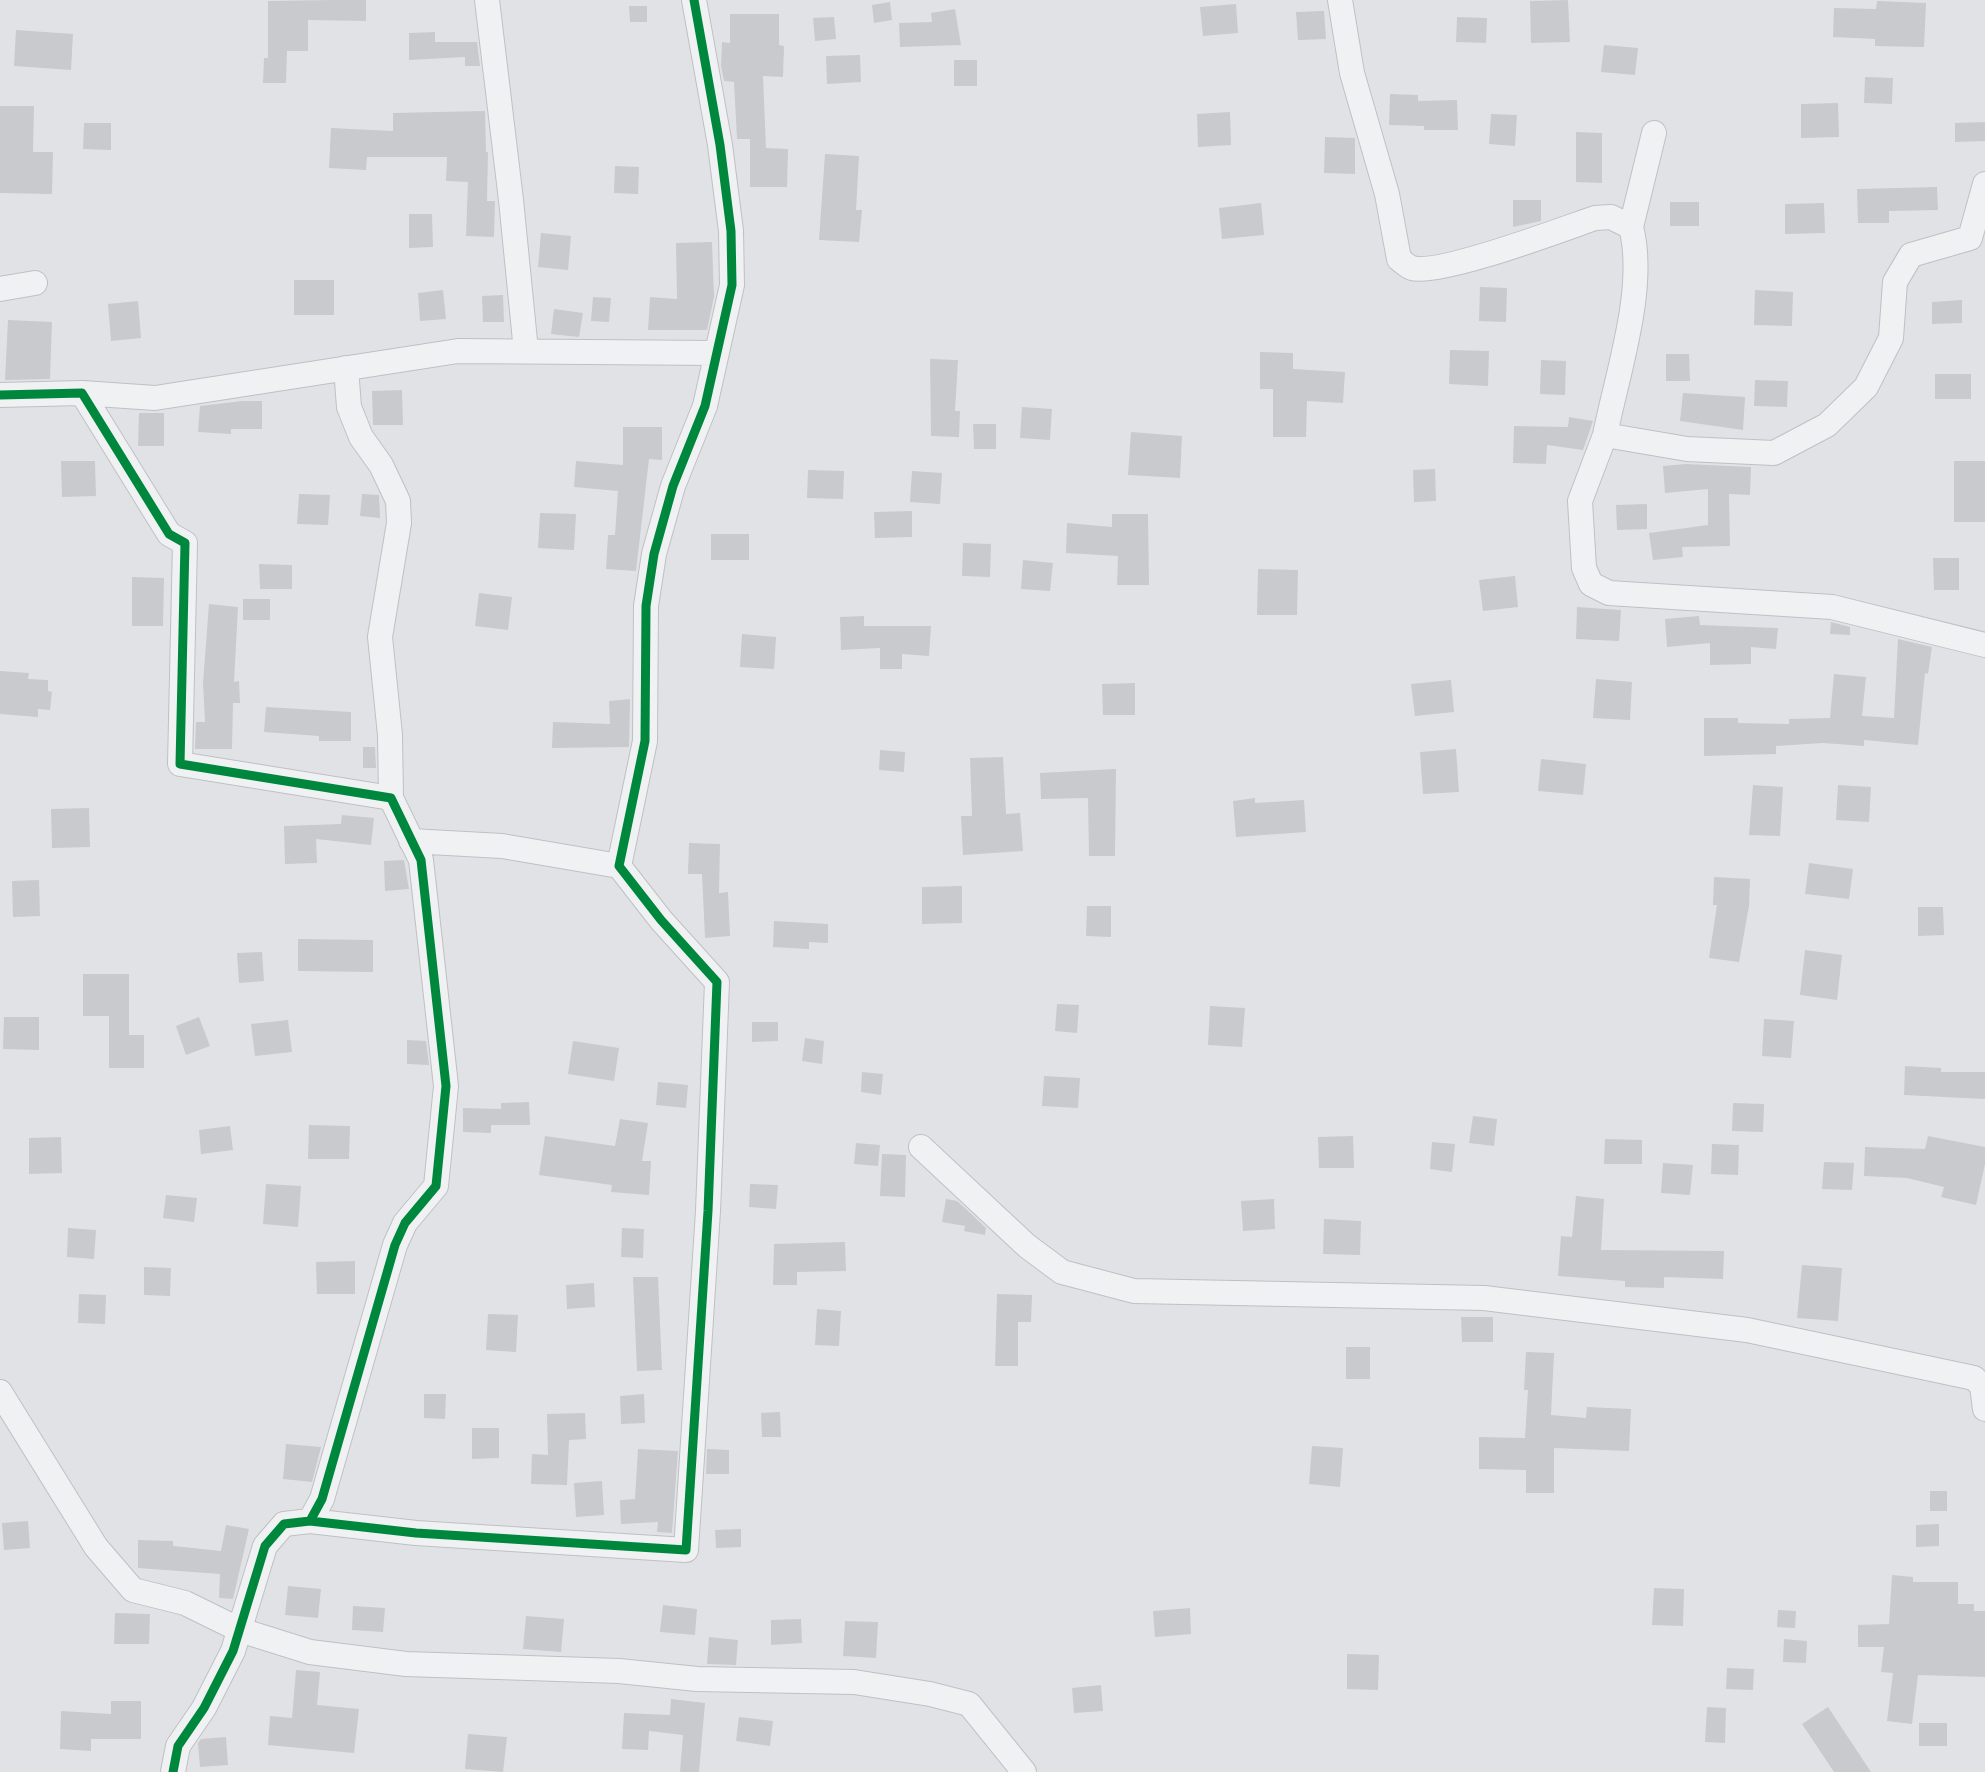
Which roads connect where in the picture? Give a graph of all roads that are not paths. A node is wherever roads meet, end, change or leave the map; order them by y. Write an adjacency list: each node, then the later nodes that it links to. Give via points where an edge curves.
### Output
1 (486, 0): 9 (street)
2 (694, 0): 10 (street, via 731,231 732,285)
3 (1340, 0): 6 (street, via 1352,73 1387,194 1399,259 1412,268 1428,268 1481,257 1595,218 1611,217)
4 (1654, 133): 6 (street)
5 (1985, 184): 14 (street, via 1970,238 1911,255 1895,282 1891,338 1866,387 1827,425 1774,453 1687,449)
6 (1632, 227): 14 (street, via 1635,253 1627,345)
7 (36, 283): 8 (street)
8 (0, 289)
9 (526, 351): 10 (street); 11 (street, via 458,351)
10 (717, 353): 18 (street, via 705,406 673,486 654,554 646,606 642,771 632,794)
11 (346, 368): 12 (street, via 155,398); 16 (street, via 353,417 398,501 399,523 380,638)
12 (82, 393): 13 (street); 16 (street, via 169,534 185,543 180,764)
13 (0, 395)
14 (1605, 435): 15 (street, via 1580,501 1584,568 1591,584 1609,593 1832,607)
15 (1985, 645)
16 (391, 798): 17 (street)
17 (411, 841): 18 (street, via 502,846); 22 (street, via 421,860 444,1051 440,1167 436,1186 405,1223 395,1245 322,1499)
18 (620, 866): 22 (street, via 717,982 686,1550 416,1533)
19 (921, 1147): 21 (street, via 1027,1246 1062,1272 1134,1291 1484,1298 1747,1330 1974,1378 1982,1386)
20 (0, 1392): 23 (street, via 96,1547 133,1590 185,1603)
21 (1985, 1409)
22 (310, 1521): 23 (street, via 284,1524 269,1539)
23 (240, 1630): 24 (street, via 220,1679 178,1746); 25 (street, via 310,1652 406,1664 855,1682 930,1694 970,1704)
24 (173, 1772)
25 (1024, 1772)

